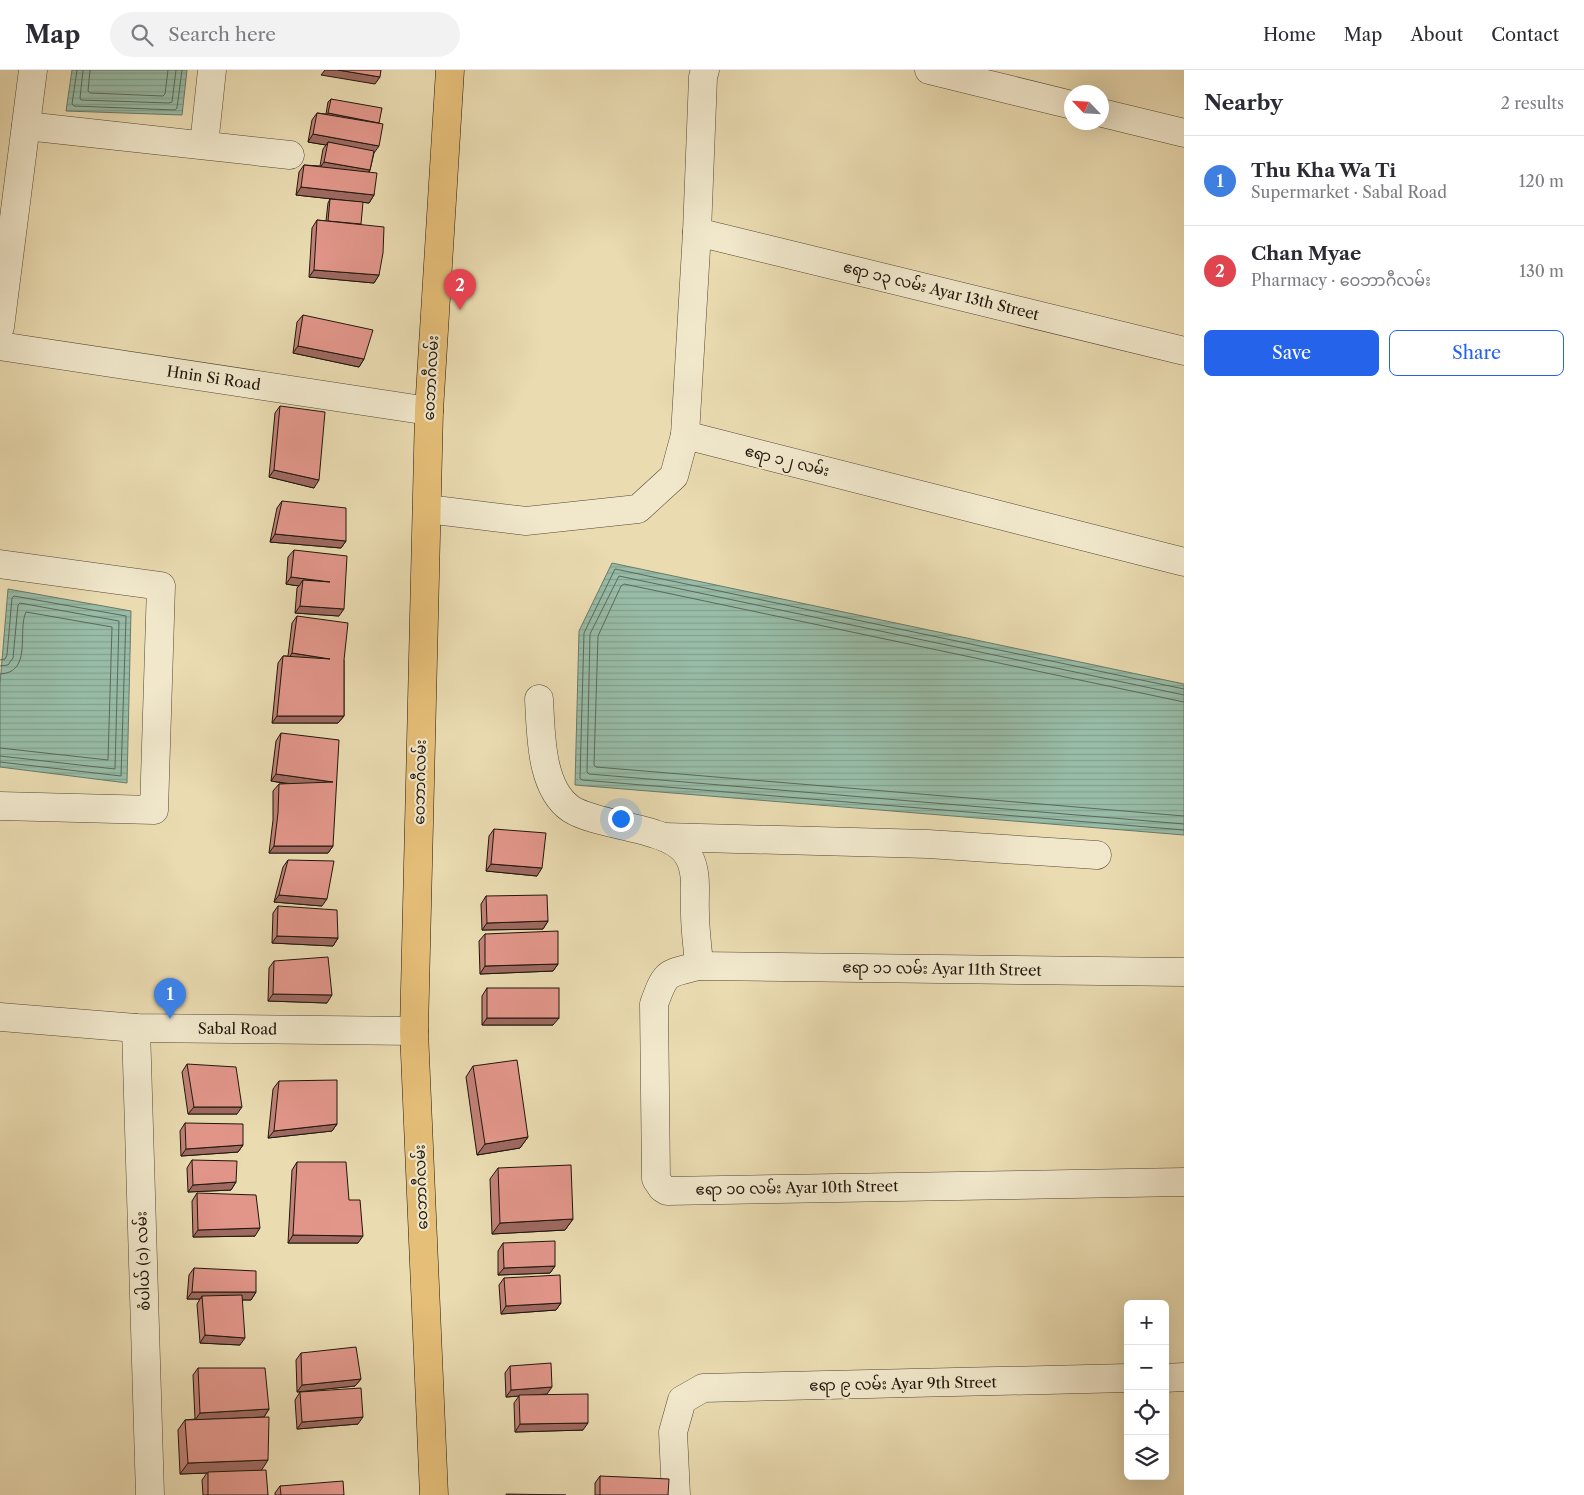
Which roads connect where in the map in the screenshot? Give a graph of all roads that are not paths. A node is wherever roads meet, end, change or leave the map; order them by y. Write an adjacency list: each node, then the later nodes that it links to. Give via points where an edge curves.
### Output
1 (33, 70): 8 (street)
2 (212, 70): 10 (street)
3 (450, 70): 16 (main road, ဝေဘာဂီလမ်း)
4 (705, 70): 12 (street)
5 (930, 70): 6 (street)
6 (1064, 103)
7 (1109, 115): 9 (street)
8 (26, 126): 10 (street); 13 (street)
9 (1184, 133)
10 (204, 144): 11 (street)
11 (290, 155)
12 (697, 232): 15 (street, ဧရာ ၁၃ လမ်း Ayar 13th Street); 17 (street)
13 (0, 326)
14 (0, 346): 16 (street, Hnin Si Road)
15 (1184, 351)
16 (429, 411): 18 (main road, ဝေဘာဂီလမ်း)
17 (685, 435): 18 (street, via 674,476 638,509 526,521); 19 (street, ဧရာ ၁၂ လမ်း)
18 (427, 508): 29 (main road, ဝေဘာဂီလမ်း)
19 (1184, 562)
20 (0, 564): 22 (street, via 161,586 154,810)
21 (539, 699): 23 (street, via 542,753 553,787 561,800 587,816)
22 (0, 806)
23 (664, 837): 24 (street, via 928,844); 25 (street, via 682,847 695,874)
24 (1097, 855)
25 (699, 966): 26 (street, ဧရာ ၁၁ လမ်း Ayar 11th Street); 30 (street, ဧရာ ၁၀ လမ်း Ayar 10th Street, via 667,976 654,1004 655,1172 658,1184 667,1191)
26 (1184, 972)
27 (0, 1017): 28 (street, Sabal Road)
28 (136, 1028): 29 (street, Sabal Road); 34 (street, စံပါယ် (၁) လမ်း)
29 (414, 1031): 35 (main road, ဝေဘာဂီလမ်း)
30 (1184, 1182)
31 (1184, 1377): 33 (street)
32 (1124, 1378): 36 (street, ဧရာ ၉ လမ်း Ayar 9th Street, via 703,1388 682,1400 673,1432)
33 (1169, 1378)
34 (150, 1495)
35 (434, 1495)
36 (676, 1495)

